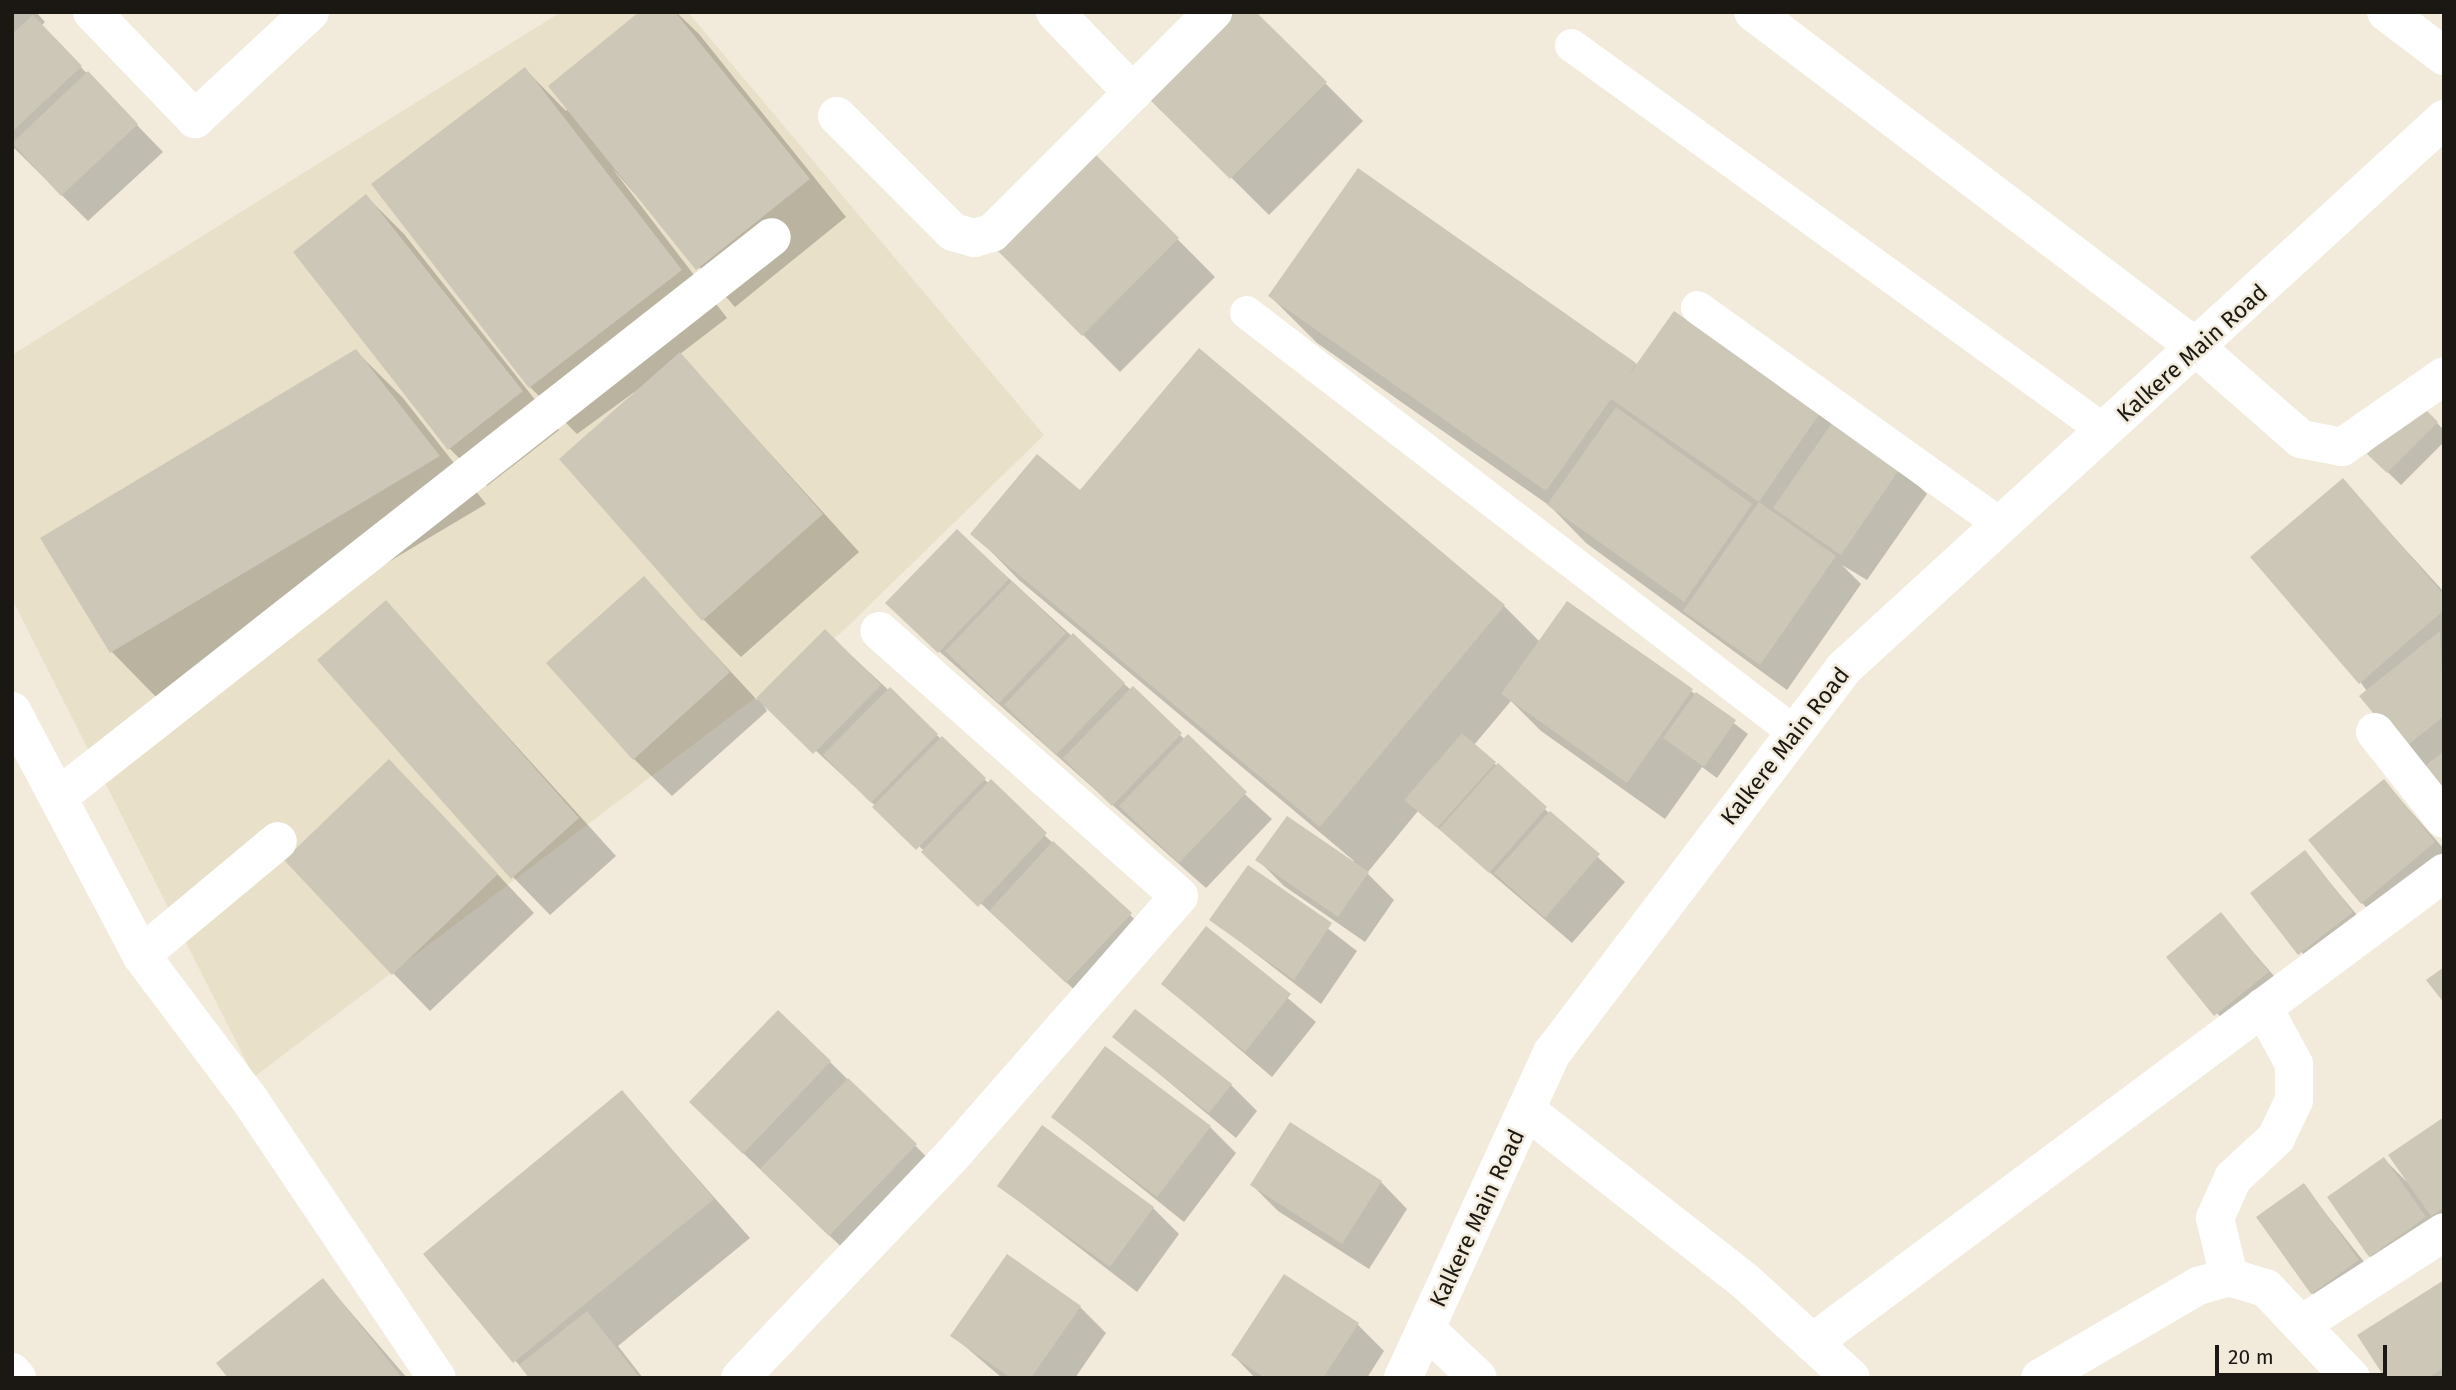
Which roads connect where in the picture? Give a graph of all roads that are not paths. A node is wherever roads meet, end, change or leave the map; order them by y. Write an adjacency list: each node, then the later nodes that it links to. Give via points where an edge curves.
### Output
1 (92, 12): 2 (street, via 195,119)
2 (310, 12)
3 (1055, 12): 9 (street)
4 (1213, 12): 9 (street)
5 (1754, 12): 15 (street)
6 (2386, 12): 8 (street)
7 (1571, 45): 17 (lane)
8 (2444, 56)
9 (1133, 93): 10 (street, via 1010,218 974,238 953,232)
10 (837, 116)
11 (2444, 119): 15 (street, Kalkere Main Road)
12 (772, 237): 23 (street)
13 (1697, 307): 18 (lane)
14 (1246, 312): 21 (lane)
15 (2197, 348): 16 (street, via 2301,439 2321,446 2342,447); 17 (street, Kalkere Main Road)
16 (2444, 376)
17 (2105, 431): 18 (street, Kalkere Main Road)
18 (2002, 525): 21 (street, Kalkere Main Road, via 1843,668)
19 (878, 631): 38 (street, via 1179,896 955,1152)
20 (12, 711): 23 (street)
21 (1794, 732): 29 (street, Kalkere Main Road, via 1552,1053)
22 (2375, 732): 24 (street)
23 (58, 797): 27 (street)
24 (2444, 820)
25 (278, 841): 27 (street)
26 (2444, 873): 28 (street)
27 (141, 955): 37 (street, via 252,1103)
28 (2263, 1007): 31 (street, via 2294,1064 2294,1100 2276,1138 2233,1178 2215,1218); 34 (street)
29 (1526, 1110): 33 (street, Kalkere Main Road); 34 (street, via 1746,1282)
30 (2444, 1232): 32 (street)
31 (2229, 1277): 32 (street, via 2266,1288); 42 (street, via 2198,1286)
32 (2302, 1324): 43 (street)
33 (1426, 1329): 39 (street, Kalkere Main Road); 40 (street)
34 (1812, 1343): 41 (street)
35 (12, 1372): 36 (street)
36 (17, 1378)
37 (438, 1378)
38 (740, 1378)
39 (1403, 1378)
40 (1478, 1378)
41 (1851, 1378)
42 (2040, 1378)
43 (2351, 1378)

